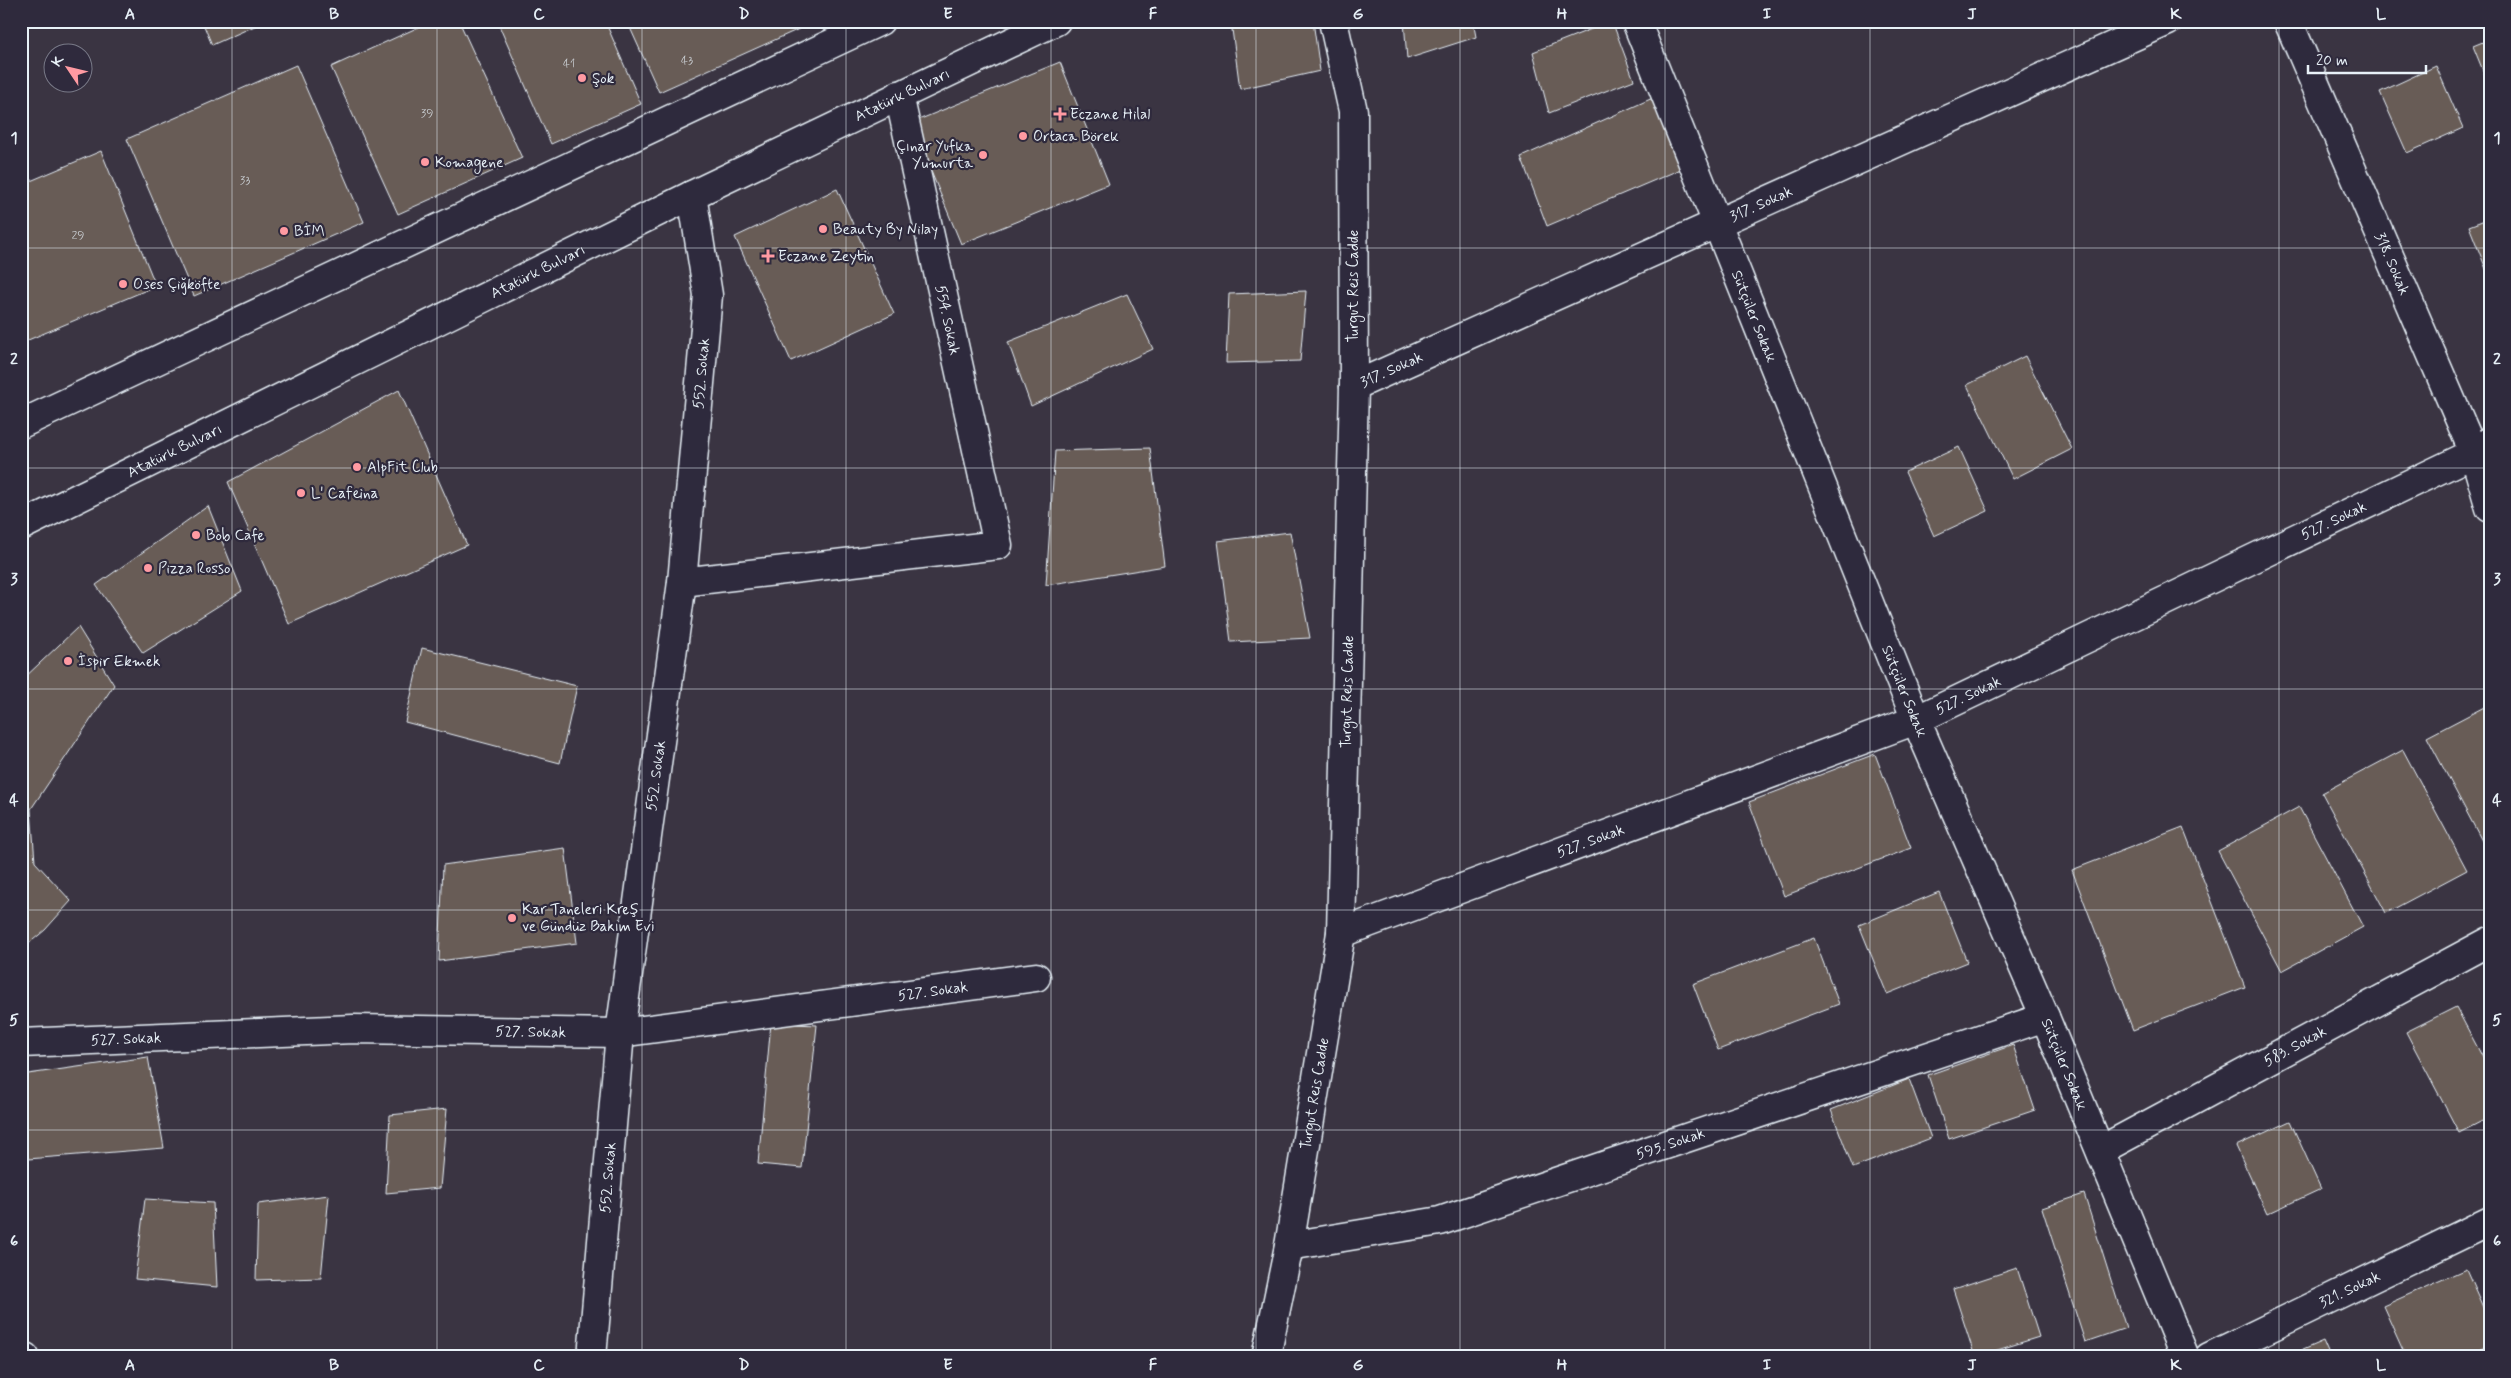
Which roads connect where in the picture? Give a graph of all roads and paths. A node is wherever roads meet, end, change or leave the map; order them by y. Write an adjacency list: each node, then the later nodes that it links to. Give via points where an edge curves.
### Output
1 (880, 21): 7 (street)
2 (1056, 21): 8 (street, Atatürk Bulvarı)
3 (1333, 21): 11 (street, Turgut Reis Cadde, via 1352,110)
4 (1636, 21): 10 (street, Sütçüler Sokak)
5 (2168, 21): 10 (street, 317. Sokak)
6 (2288, 21): 13 (street, 318. Sokak)
7 (843, 29): 12 (street)
8 (899, 95): 9 (street, Atatürk Bulvarı); 16 (street, 554. Sokak, via 998,545)
9 (692, 195): 15 (street, Atatürk Bulvarı); 16 (street, 552. Sokak, via 708,295)
10 (1718, 223): 11 (street, 317. Sokak); 17 (street, Sütçüler Sokak)
11 (1354, 386): 18 (street, Turgut Reis Cadde)
12 (21, 424)
13 (2482, 447): 14 (street, 318. Sokak); 17 (street, 527. Sokak)
14 (2490, 508)
15 (21, 526)
16 (682, 582): 22 (street, 552. Sokak)
17 (1916, 720): 18 (street, 527. Sokak); 21 (street, Sütçüler Sokak)
18 (1341, 933): 26 (street, Turgut Reis Cadde)
19 (2490, 942): 24 (street, 583. Sokak)
20 (1036, 977): 22 (street, 527. Sokak)
21 (2045, 1017): 24 (street, Sütçüler Sokak); 26 (street, 595. Sokak, via 1440,1221)
22 (620, 1034): 23 (street, 527. Sokak, via 353,1029); 27 (street, 552. Sokak)
23 (21, 1043)
24 (2100, 1150): 29 (street, Sütçüler Sokak)
25 (2488, 1226): 30 (street, 321. Sokak)
26 (1289, 1246): 28 (street, Turgut Reis Cadde)
27 (592, 1357)
28 (1266, 1357)
29 (2185, 1357)
30 (2209, 1357)

